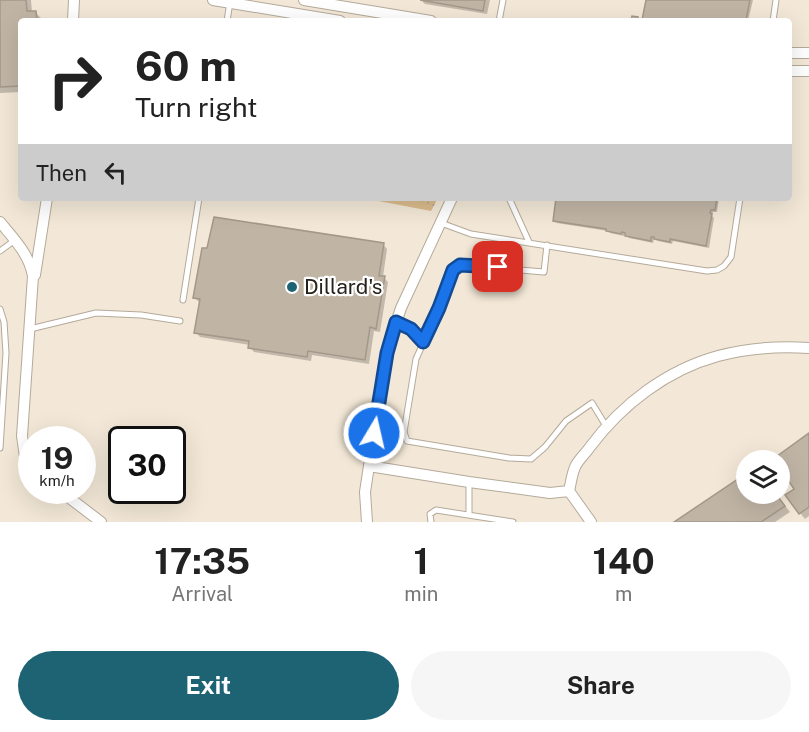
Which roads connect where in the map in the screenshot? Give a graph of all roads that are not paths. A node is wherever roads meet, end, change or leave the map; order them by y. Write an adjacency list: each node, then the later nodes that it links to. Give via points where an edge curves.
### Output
1 (74, 0): 7 (street)
2 (213, 0): 6 (street)
3 (304, 0): 10 (street)
4 (503, 0): 11 (lane)
5 (776, 0): 12 (lane)
6 (230, 2): 8 (lane); 9 (street)
7 (73, 18)
8 (227, 18)
9 (323, 18)
10 (413, 18)
11 (500, 18)
12 (773, 18)
13 (792, 53): 14 (street)
14 (809, 53)
15 (792, 71): 16 (street)
16 (809, 71)
17 (47, 201): 28 (street)
18 (199, 201): 29 (lane)
19 (451, 201): 23 (street)
20 (510, 201): 25 (lane)
21 (740, 201): 26 (lane, via 731,258 717,270)
22 (0, 222): 24 (street)
23 (441, 223): 25 (lane, via 471,234); 32 (street)
24 (15, 240): 27 (lane); 28 (street, via 29,260)
25 (529, 242): 26 (lane)
26 (547, 245): 34 (lane, via 544,272 460,265 453,270)
27 (0, 251)
28 (34, 285): 33 (street)
29 (183, 300)
30 (0, 309): 36 (lane, via 6,353)
31 (180, 321): 33 (lane, via 96,313)
32 (396, 322): 34 (lane, via 411,329); 40 (street, via 387,353)
33 (30, 329): 37 (street)
34 (423, 342): 38 (lane, via 416,359 404,432 408,441 531,459 566,421 592,403)
35 (809, 348): 38 (street, via 757,349 698,363 645,392)
36 (1, 414): 39 (lane)
37 (23, 426)
38 (606, 426): 42 (street, via 575,466)
39 (0, 448)
40 (369, 466): 41 (street); 46 (street, via 365,492)
41 (469, 482): 42 (street, via 550,493); 44 (lane)
42 (569, 491): 49 (street)
43 (77, 504): 45 (street)
44 (469, 515): 47 (lane, via 436,510 430,514); 48 (lane)
45 (101, 522)
46 (367, 522)
47 (431, 522)
48 (513, 522)
49 (591, 522)

